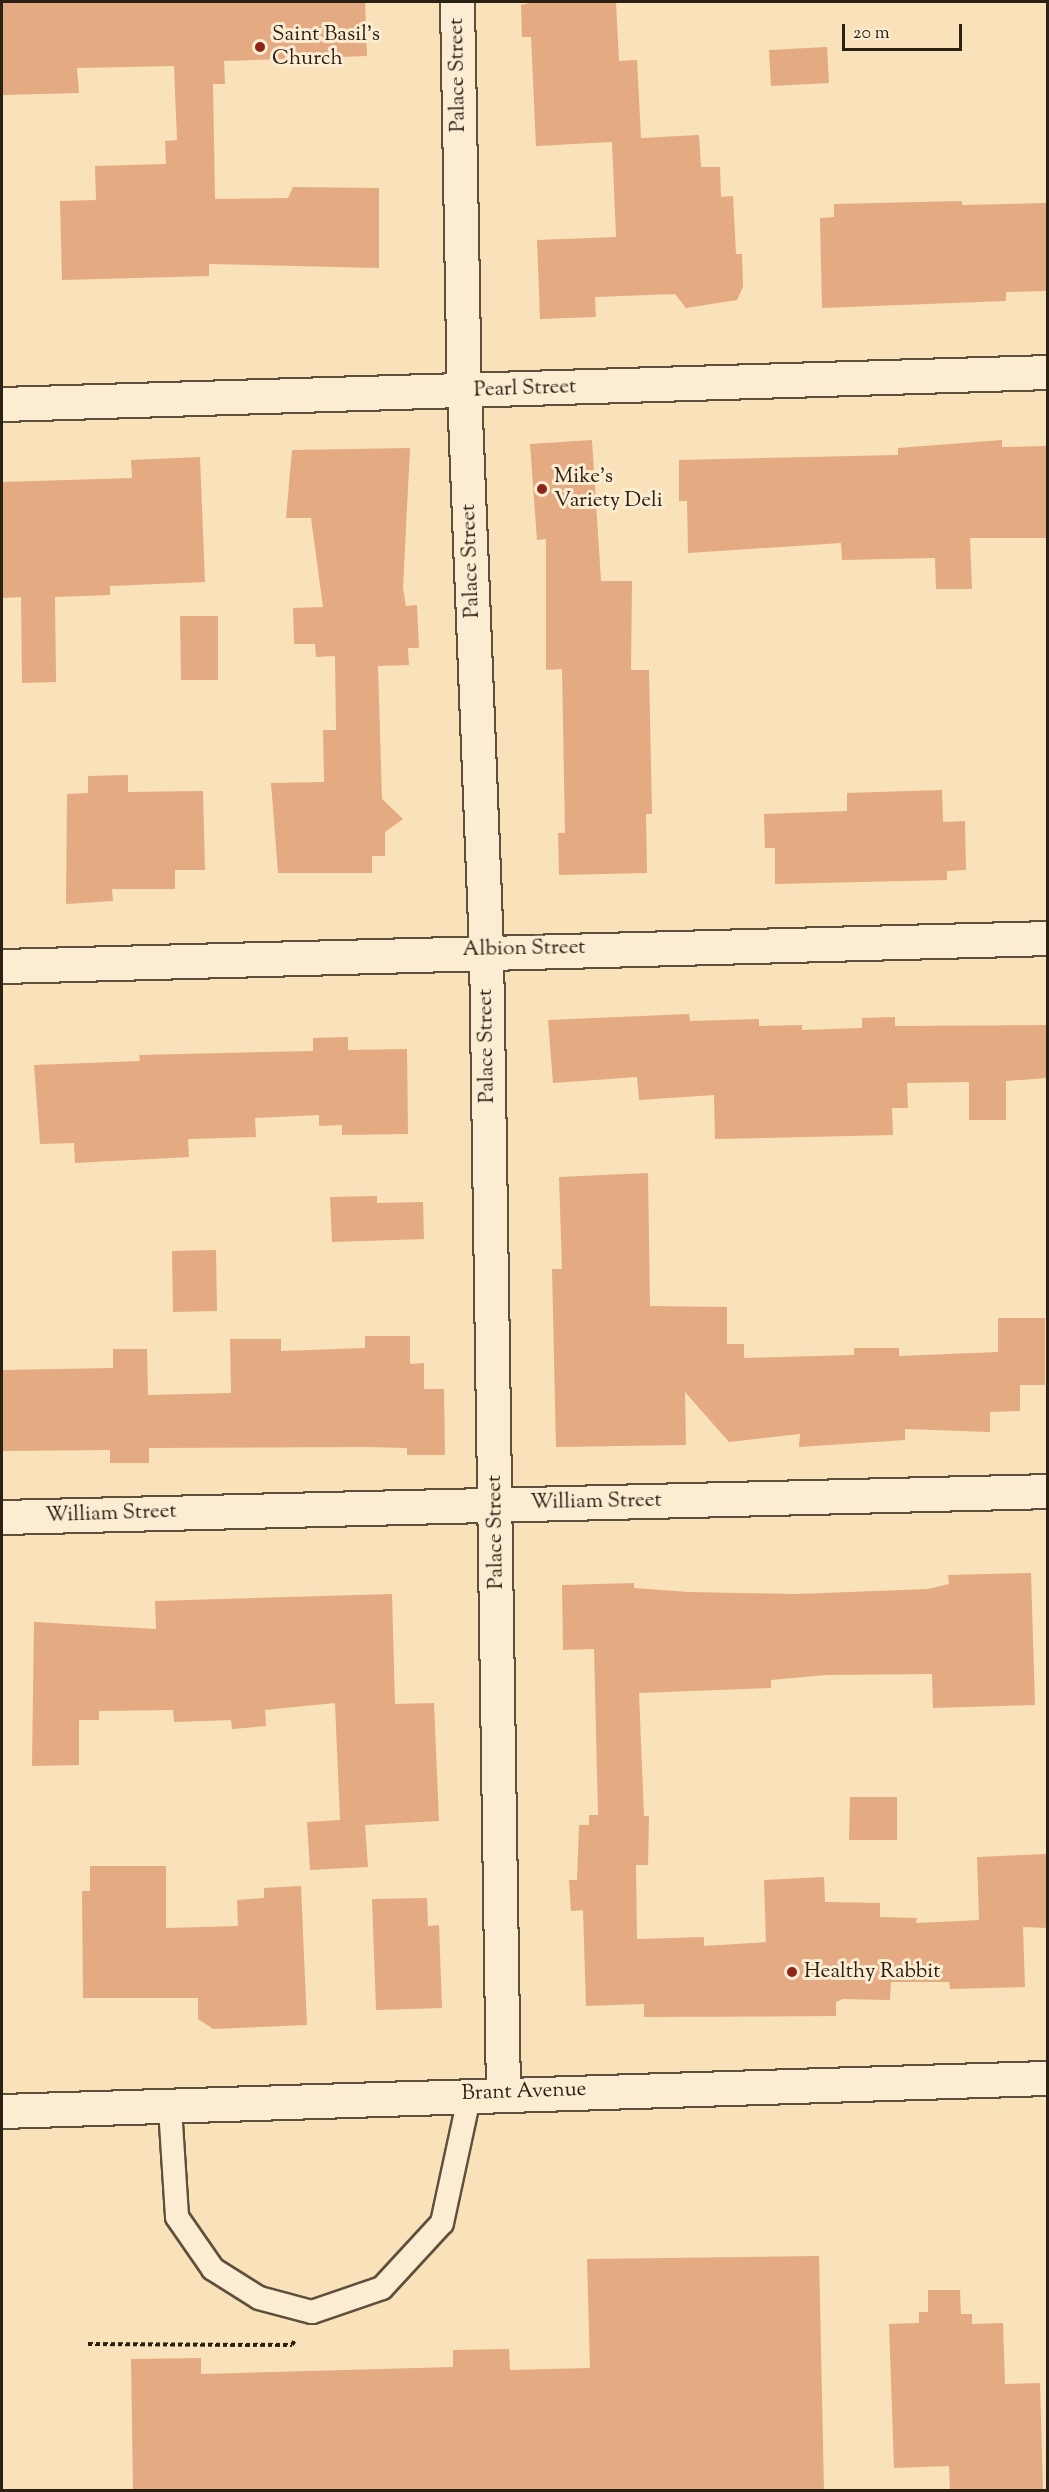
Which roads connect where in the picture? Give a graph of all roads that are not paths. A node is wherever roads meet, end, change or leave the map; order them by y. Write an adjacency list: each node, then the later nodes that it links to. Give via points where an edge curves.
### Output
1 (457, 2): 3 (street, Palace Street)
2 (1047, 372): 3 (street, Pearl Street)
3 (464, 391): 4 (street, Pearl Street); 6 (street, Palace Street)
4 (2, 404)
5 (1047, 938): 6 (street, Albion Street)
6 (486, 949): 7 (street, Albion Street); 9 (street, Palace Street)
7 (2, 966)
8 (1047, 1491): 9 (street, William Street)
9 (497, 1504): 10 (street, William Street); 12 (street, Palace Street)
10 (2, 1517)
11 (1047, 2078): 12 (street, Brant Avenue)
12 (503, 2092): 13 (street, Brant Avenue)
13 (470, 2093): 14 (street, Brant Avenue); 14 (lane, via 442,2223 382,2288 312,2312 259,2298 213,2269 177,2217)
14 (170, 2108): 15 (street, Brant Avenue)
15 (2, 2111)

